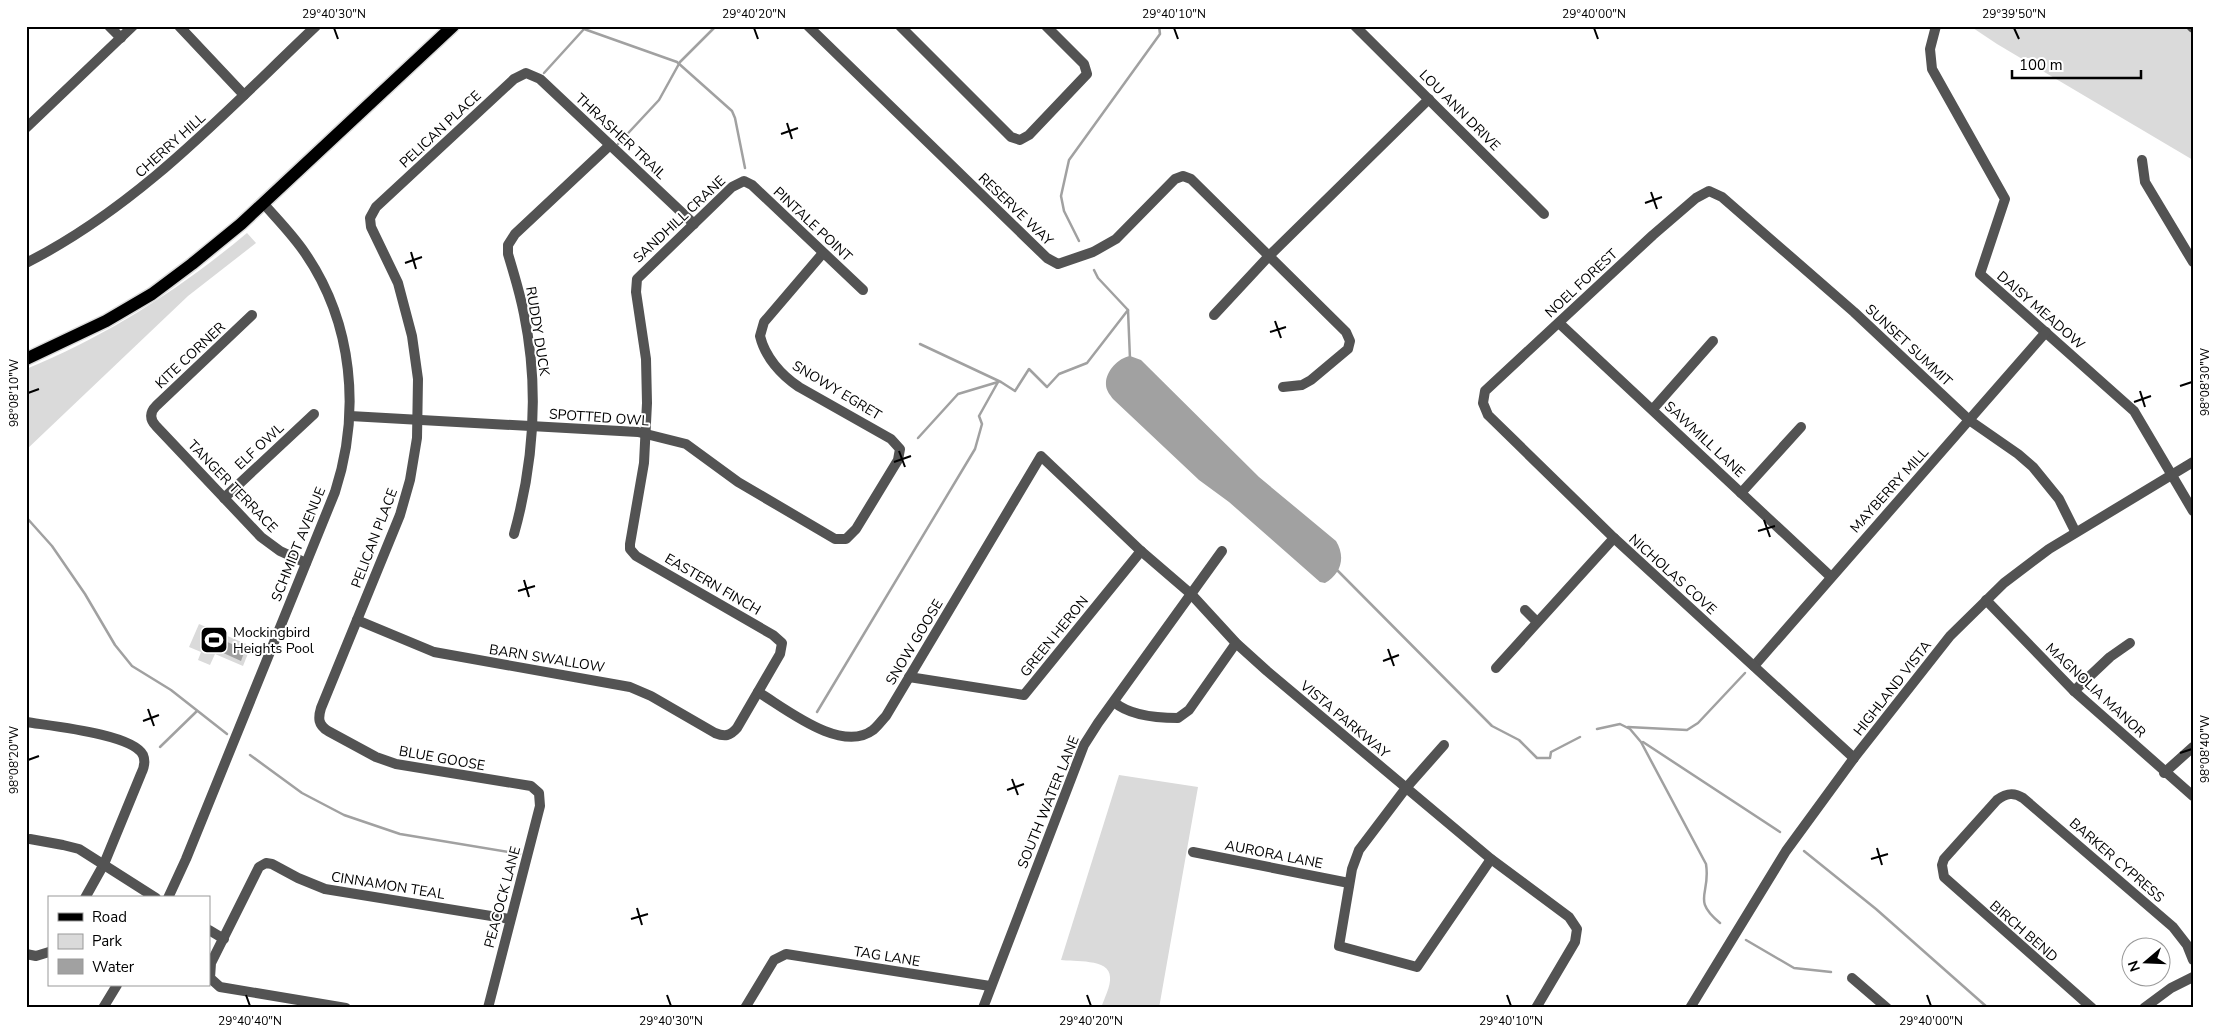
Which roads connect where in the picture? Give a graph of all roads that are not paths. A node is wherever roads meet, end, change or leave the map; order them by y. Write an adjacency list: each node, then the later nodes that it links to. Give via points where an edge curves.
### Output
1 (109, 26): 11 (street)
2 (133, 26): 11 (street)
3 (179, 26): 13 (street)
4 (316, 26): 13 (street, CHERRY HILL)
5 (453, 26): 20 (main road)
6 (808, 26): 24 (street, RESERVE WAY, via 1047,258 1058,264 1093,252 1116,239 1175,179 1183,176 1191,179)
7 (900, 26): 8 (street, via 1015,139 1020,140 1029,135 1086,78 1088,71)
8 (1046, 26)
9 (1355, 26): 14 (street, LOU ANN DRIVE)
10 (1936, 26): 31 (street, DAISY MEADOW, via 1930,49 1932,68 2005,198 1980,274)
11 (121, 38): 15 (street)
12 (526, 73): 16 (street, THRASHER TRAIL, via 540,78); 40 (street, PELICAN PLACE, via 514,79 371,214 371,227 394,274 408,317 416,360)
13 (244, 95): 26 (street, CHERRY HILL, via 131,197 80,233)
14 (1429, 99): 21 (street, LOU ANN DRIVE); 24 (street)
15 (26, 128)
16 (610, 145): 22 (street, THRASHER TRAIL); 42 (street, RUDDY DUCK, via 515,234 508,245 531,356)
17 (2142, 160): 25 (street, via 2145,182)
18 (744, 181): 22 (street, SANDHILL CRANE, via 736,184); 23 (street, PINTALE POINT)
19 (1709, 191): 30 (street, NOEL FOREST, via 1689,204); 41 (street, SUNSET SUMMIT, via 1722,197 1854,312)
20 (263, 203): 33 (main road, via 152,294 81,334); 39 (street, SCHMIDT AVENUE, via 305,253 331,303 348,366)
21 (1544, 214)
22 (694, 224): 44 (street, SANDHILL CRANE, via 640,274 636,282 646,359)
23 (823, 253): 27 (street, PINTALE POINT); 54 (street, SNOWY EGRET, via 762,326 760,336 777,369 791,381 891,439 900,449 888,475 853,533)
24 (1269, 256): 29 (street); 34 (street, RESERVE WAY, via 1346,332 1350,342 1348,349 1311,380 1302,385)
25 (2193, 262)
26 (26, 263)
27 (863, 290)
28 (252, 315): 38 (street, KITE CORNER, via 156,406)
29 (1214, 315)
30 (1560, 323): 35 (street, NOEL FOREST, via 1485,391); 36 (street, SAWMILL LANE)
31 (2046, 332): 41 (street, MAYBERRY MILL); 47 (street, DAISY MEADOW, via 2134,411)
32 (1713, 341): 36 (street)
33 (26, 359)
34 (1283, 387)
35 (1483, 403): 53 (street, NICHOLAS COVE, via 1488,415)
36 (1653, 409): 48 (street, SAWMILL LANE)
37 (314, 414): 49 (street, ELF OWL)
38 (151, 416): 49 (street, TANGER TERRACE, via 153,423)
39 (350, 416): 40 (street, SPOTTED OWL); 58 (street, SCHMIDT AVENUE, via 339,480)
40 (418, 420): 42 (street, SPOTTED OWL); 63 (street, PELICAN PLACE, via 404,502)
41 (1969, 420): 51 (street, SUNSET SUMMIT, via 2018,454 2040,475 2059,499); 59 (street, MAYBERRY MILL)
42 (532, 426): 44 (street, SPOTTED OWL); 52 (street, RUDDY DUCK, via 528,473)
43 (1801, 427): 48 (street)
44 (646, 433): 54 (street, SPOTTED OWL, via 686,444 743,486 835,539); 55 (street, SANDHILL CRANE)
45 (1041, 456): 56 (street, VISTA PARKWAY); 69 (street, SNOW GOOSE)
46 (2193, 462): 47 (street, HIGHLAND VISTA)
47 (2171, 474): 50 (street, DAISY MEADOW); 51 (street, HIGHLAND VISTA)
48 (1741, 493): 59 (street, SAWMILL LANE)
49 (224, 498): 58 (street, TANGER TERRACE, via 269,544)
50 (2193, 511)
51 (2075, 531): 61 (street, HIGHLAND VISTA, via 2004,582)
52 (514, 534)
53 (1614, 538): 64 (street); 67 (street, NICHOLAS COVE)
54 (846, 539)
55 (630, 549): 70 (street, EASTERN FINCH, via 636,556 773,634 782,643 780,654)
56 (1140, 551): 60 (street, VISTA PARKWAY); 69 (street, GREEN HERON, via 1024,695)
57 (1222, 551): 60 (street, SOUTH WATER LANE)
58 (306, 563): 90 (street, SCHMIDT AVENUE)
59 (1830, 576): 67 (street, MAYBERRY MILL)
60 (1191, 594): 65 (street, VISTA PARKWAY); 72 (street, SOUTH WATER LANE)
61 (1986, 600): 71 (street, MAGNOLIA MANOR); 77 (street, HIGHLAND VISTA, via 1950,636)
62 (1525, 610): 64 (street)
63 (357, 620): 70 (street, BARN SWALLOW, via 434,652 630,687 715,733 727,736 737,728); 74 (street, PELICAN PLACE, via 321,708)
64 (1537, 622): 68 (street)
65 (1236, 643): 72 (street, via 1188,710 1178,718 1133,712); 79 (street, VISTA PARKWAY)
66 (2130, 643): 71 (street, via 2110,657)
67 (1754, 666): 77 (street, NICHOLAS COVE)
68 (1496, 668)
69 (910, 676): 70 (street, SNOW GOOSE, via 886,716 872,731 856,736 835,735 819,729)
70 (758, 692)
71 (2074, 692): 78 (street, MAGNOLIA MANOR)
72 (1114, 702): 101 (street, SOUTH WATER LANE, via 1084,745)
73 (26, 722): 85 (street, via 108,736 129,744 143,756 144,767)
74 (319, 722): 80 (street, BLUE GOOSE, via 328,731 396,764 531,786)
75 (1444, 745): 79 (street)
76 (2193, 747): 78 (street)
77 (1854, 758): 108 (street, HIGHLAND VISTA, via 1768,879)
78 (2164, 773): 81 (street, MAGNOLIA MANOR)
79 (1406, 788): 84 (street, VISTA PARKWAY); 87 (street, via 1359,850)
80 (539, 793): 91 (street, PEACOCK LANE, via 540,806)
81 (2193, 796)
82 (30, 839): 85 (street, via 72,847)
83 (1193, 852): 87 (street, AURORA LANE)
84 (1491, 858): 87 (street, via 1417,967 1339,946); 107 (street, VISTA PARKWAY, via 1569,917 1576,929 1575,942)
85 (104, 864): 88 (street); 89 (street)
86 (1942, 871): 96 (street, BARKER CYPRESS, via 1944,859 1997,800 2010,793 2023,798 2173,927 2187,945); 110 (street, BIRCH BEND, via 1948,883)
87 (1349, 883)
88 (86, 896)
89 (153, 896)
90 (169, 896)
91 (510, 919): 93 (street, CINNAMON TEAL, via 325,889 266,863 255,872); 104 (street, PEACOCK LANE)
92 (210, 931): 93 (street)
93 (224, 939): 98 (street, via 211,963)
94 (47, 953): 95 (street)
95 (26, 954)
96 (2193, 960)
97 (2193, 977): 111 (street)
98 (210, 978): 103 (street, via 220,987)
99 (1852, 978): 109 (street)
100 (116, 986): 102 (street)
101 (990, 986): 105 (street, TAG LANE, via 793,955 780,956 769,966); 106 (street, SOUTH WATER LANE)
102 (103, 1008)
103 (346, 1008)
104 (488, 1008)
105 (745, 1008)
106 (983, 1008)
107 (1536, 1008)
108 (1690, 1008)
109 (1887, 1008)
110 (2092, 1008)
111 (2144, 1008)

